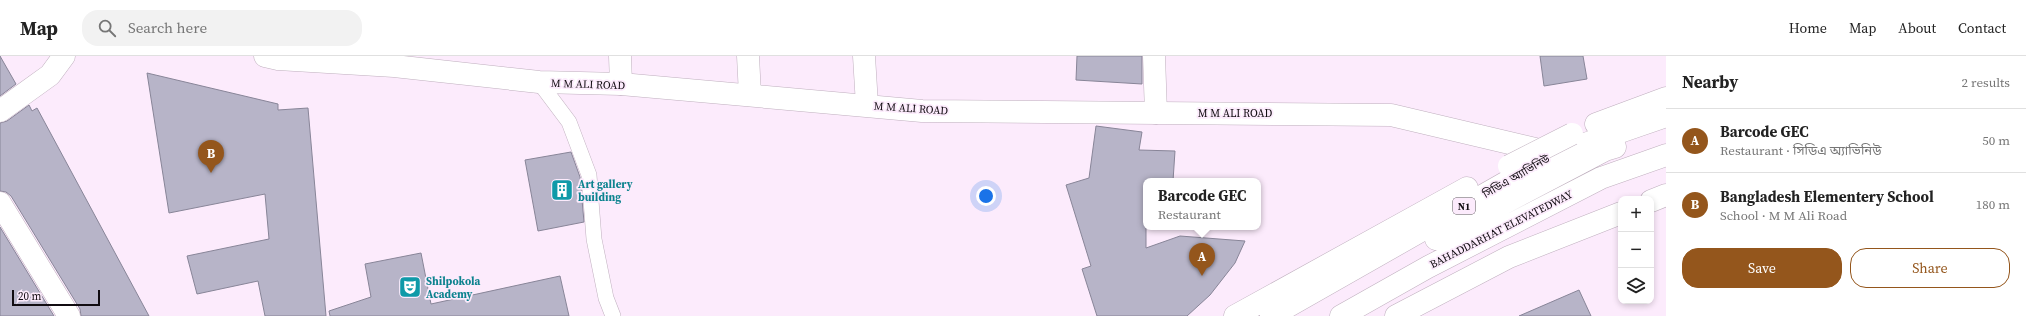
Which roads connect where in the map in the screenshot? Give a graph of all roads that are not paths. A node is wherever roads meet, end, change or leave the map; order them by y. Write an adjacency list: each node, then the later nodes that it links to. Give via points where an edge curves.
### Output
1 (64, 56): 13 (main road, via 50,76)
2 (265, 56): 7 (main road, M M ALI ROAD, via 278,59)
3 (620, 56): 9 (main road)
4 (748, 56): 10 (main road)
5 (864, 56): 12 (main road)
6 (1154, 56): 14 (main road)
7 (392, 61): 8 (main road, M M ALI ROAD)
8 (539, 82): 9 (main road, M M ALI ROAD); 24 (lane, via 569,122 589,175 594,239 606,298)
9 (621, 84): 10 (main road, M M ALI ROAD)
10 (750, 95): 12 (main road, M M ALI ROAD)
11 (1666, 98): 25 (main road, bridge, via 1572,134 1430,207)
12 (867, 105): 14 (main road, M M ALI ROAD, via 922,111)
13 (0, 111)
14 (1156, 113): 17 (main road, M M ALI ROAD, via 1391,114)
15 (1666, 116): 17 (main road, সিডিএ অ্যাভিনিউ / N1)
16 (1666, 130): 27 (main road, BAHADDARHAT ELEVATEDWAY, via 1605,150 1415,250)
17 (1556, 154): 26 (main road, সিডিএ অ্যাভিনিউ / N1)
18 (1666, 155): 28 (main road, BAHADDARHAT ELEVATEDWAY, via 1601,178 1428,267)
19 (1666, 195): 20 (main road)
20 (1654, 200)
21 (0, 203): 23 (main road)
22 (1618, 214): 29 (main road, via 1509,257)
23 (61, 314)
24 (613, 316)
25 (1235, 316)
26 (1271, 316)
27 (1299, 316)
28 (1341, 316)
29 (1396, 316)

